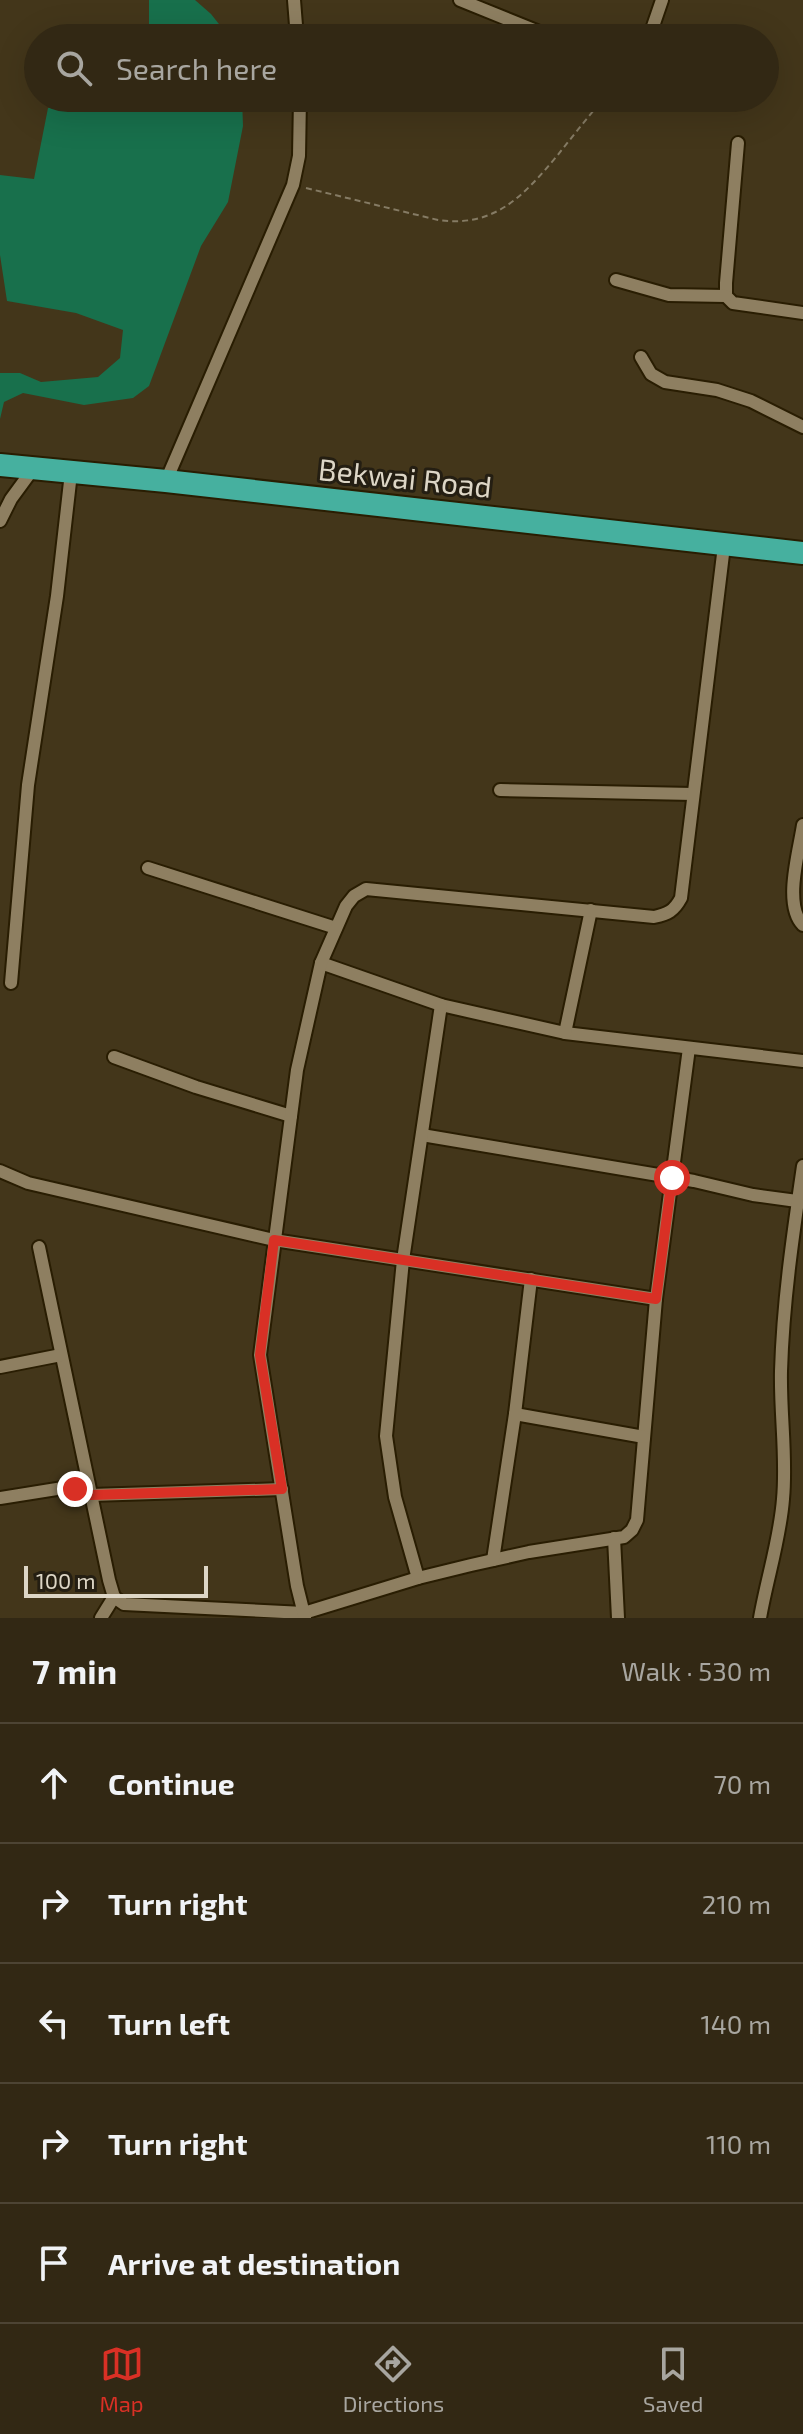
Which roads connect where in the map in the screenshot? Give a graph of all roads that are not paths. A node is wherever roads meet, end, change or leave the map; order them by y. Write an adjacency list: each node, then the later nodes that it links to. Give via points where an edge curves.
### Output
1 (294, 0): 4 (street)
2 (460, 0): 5 (street)
3 (662, 0): 6 (street)
4 (296, 24)
5 (519, 24)
6 (654, 24)
7 (300, 112): 17 (street, via 293,185)
8 (738, 143): 10 (street)
9 (616, 280): 10 (street, via 669,295)
10 (726, 296): 11 (street, via 733,303)
11 (803, 313)
12 (641, 357): 13 (street, via 651,374 665,382 751,401)
13 (803, 427)
14 (0, 465): 15 (highway, Bekwai Road)
15 (33, 469): 16 (highway, Bekwai Road); 18 (street)
16 (71, 473): 17 (highway, Bekwai Road); 29 (street, via 28,785)
17 (166, 481): 19 (highway, Bekwai Road)
18 (0, 521)
19 (724, 546): 20 (highway, Bekwai Road); 22 (street)
20 (802, 549)
21 (500, 790): 22 (street)
22 (693, 794): 25 (street, via 681,898 675,910 654,917)
23 (803, 825): 26 (street, via 792,901)
24 (148, 868): 27 (street)
25 (591, 910): 27 (street, via 366,889 346,906); 31 (street)
26 (803, 925)
27 (336, 928): 28 (street)
28 (321, 963): 30 (street); 35 (street)
29 (11, 983)
30 (441, 1005): 31 (street); 36 (street)
31 (565, 1033): 32 (street)
32 (689, 1048): 34 (street); 39 (street)
33 (114, 1057): 35 (street)
34 (803, 1061)
35 (291, 1116): 41 (street)
36 (422, 1135): 39 (street); 43 (street)
37 (803, 1166): 40 (street)
38 (0, 1171): 41 (street, via 28,1183)
39 (672, 1178): 40 (street); 45 (street)
40 (797, 1201): 61 (street, via 782,1334 784,1496)
41 (274, 1240): 43 (street); 50 (street, via 260,1355)
42 (39, 1247): 46 (street)
43 (403, 1260): 44 (street); 55 (street, via 386,1436 395,1497)
44 (531, 1279): 45 (street); 48 (street)
45 (656, 1299): 49 (street)
46 (61, 1355): 47 (street); 51 (street)
47 (0, 1367)
48 (515, 1414): 49 (street); 54 (street)
49 (644, 1437): 53 (street, via 637,1520 624,1537)
50 (282, 1489): 51 (street); 58 (street)
51 (91, 1495): 52 (street, via 63,1488); 56 (street)
52 (0, 1498)
53 (614, 1538): 54 (street); 60 (street)
54 (493, 1560): 55 (street)
55 (418, 1578): 58 (street)
56 (114, 1597): 57 (street, via 124,1604); 59 (street)
57 (175, 1612): 58 (street)
58 (304, 1615)
59 (101, 1618)
60 (618, 1618)
61 (760, 1618)

